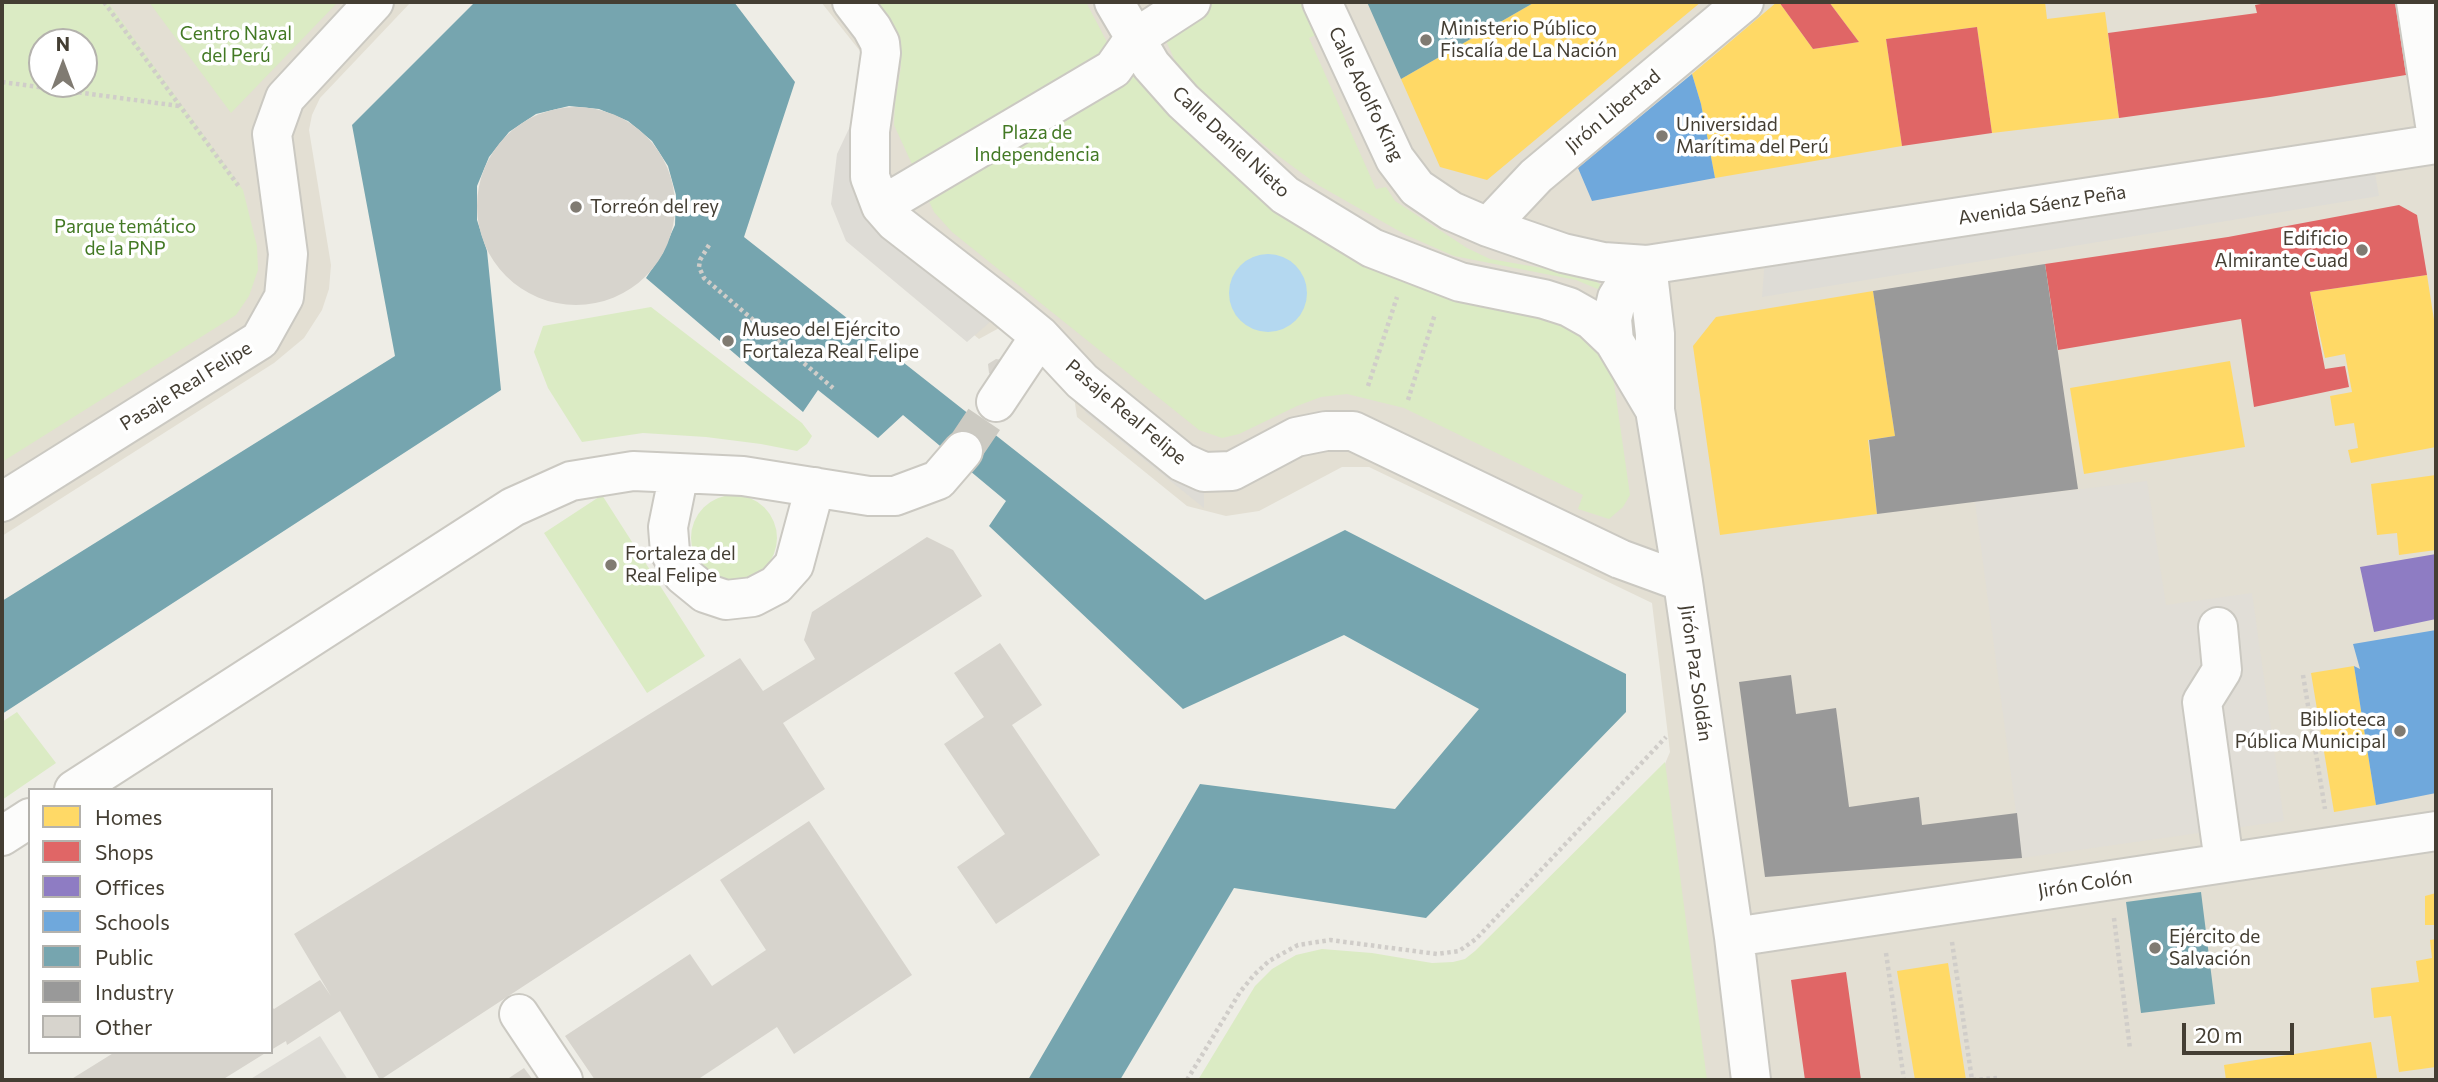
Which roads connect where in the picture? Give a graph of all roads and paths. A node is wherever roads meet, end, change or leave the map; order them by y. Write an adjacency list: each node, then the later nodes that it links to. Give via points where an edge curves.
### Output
1 (104, 2): 11 (path)
2 (374, 2): 31 (street, Pasaje Real Felipe, via 285,98 272,134 288,254 284,297 260,340)
3 (852, 2): 15 (street, Pasaje Real Felipe, via 880,43 870,177)
4 (1114, 2): 9 (street, Calle Daniel Nieto)
5 (1191, 2): 9 (street)
6 (1322, 2): 16 (street, Calle Adolfo King, via 1395,159 1417,188 1451,211)
7 (1744, 2): 16 (street, Jirón Libertad, via 1536,176)
8 (2416, 2): 12 (street)
9 (1134, 39): 15 (street, via 1113,69); 22 (street, Calle Daniel Nieto, via 1183,101 1285,195 1372,248 1460,282 1569,307)
10 (2, 82): 11 (path)
11 (180, 106): 14 (path)
12 (2436, 131)
13 (2436, 144): 18 (street, Avenida Sáenz Peña)
14 (242, 191)
15 (881, 206): 21 (street, Pasaje Real Felipe, via 895,222)
16 (1488, 227): 18 (street, Calle Adolfo King, via 1563,253)
17 (709, 244): 24 (path, via 700,260 704,278)
18 (1647, 265): 22 (street, via 1629,279 1617,298 1612,319); 27 (street, Jirón Paz Soldán, via 1656,334)
19 (1399, 289): 23 (path)
20 (1438, 304): 25 (path)
21 (1040, 336): 26 (street); 32 (street, Pasaje Real Felipe, via 1082,381 1182,462 1204,472 1232,471 1296,438 1353,431 1620,559)
22 (1614, 341): 27 (street, Calle Daniel Nieto)
23 (1368, 386)
24 (833, 388)
25 (1408, 400)
26 (996, 402)
27 (1655, 410): 32 (street, Jirón Paz Soldán)
28 (963, 451): 30 (street, via 939,480 895,496)
29 (680, 473): 30 (street, via 743,476); 30 (street, via 668,527 670,552 682,575 705,593 726,600 754,597 776,585 793,565); 36 (street, via 633,471 571,481 513,507)
30 (815, 487)
31 (2, 502)
32 (1683, 582): 35 (street, Jirón Paz Soldán)
33 (2218, 627): 41 (street, via 2222,670 2202,702)
34 (2303, 675): 40 (path)
35 (1700, 701): 45 (street, Jirón Paz Soldán); 49 (path, via 1476,939 1459,951 1437,954 1330,940 1298,945 1269,961 1240,992)
36 (77, 788)
37 (28, 819): 39 (street)
38 (2436, 831): 40 (street, Jirón Colón)
39 (2, 836)
40 (2331, 847): 41 (street, Jirón Colón)
41 (2224, 862): 42 (street, Jirón Colón)
42 (2109, 881): 43 (street, Jirón Colón); 47 (path)
43 (1947, 905): 44 (street, Jirón Colón); 52 (path, via 1972,1080)
44 (1881, 914): 45 (street, Jirón Colón); 51 (path)
45 (1734, 937): 50 (street, Jirón Paz Soldán)
46 (519, 1014): 48 (street)
47 (2130, 1049)
48 (563, 1080)
49 (1187, 1080)
50 (1751, 1080)
51 (1904, 1080)
52 (1997, 1080)

